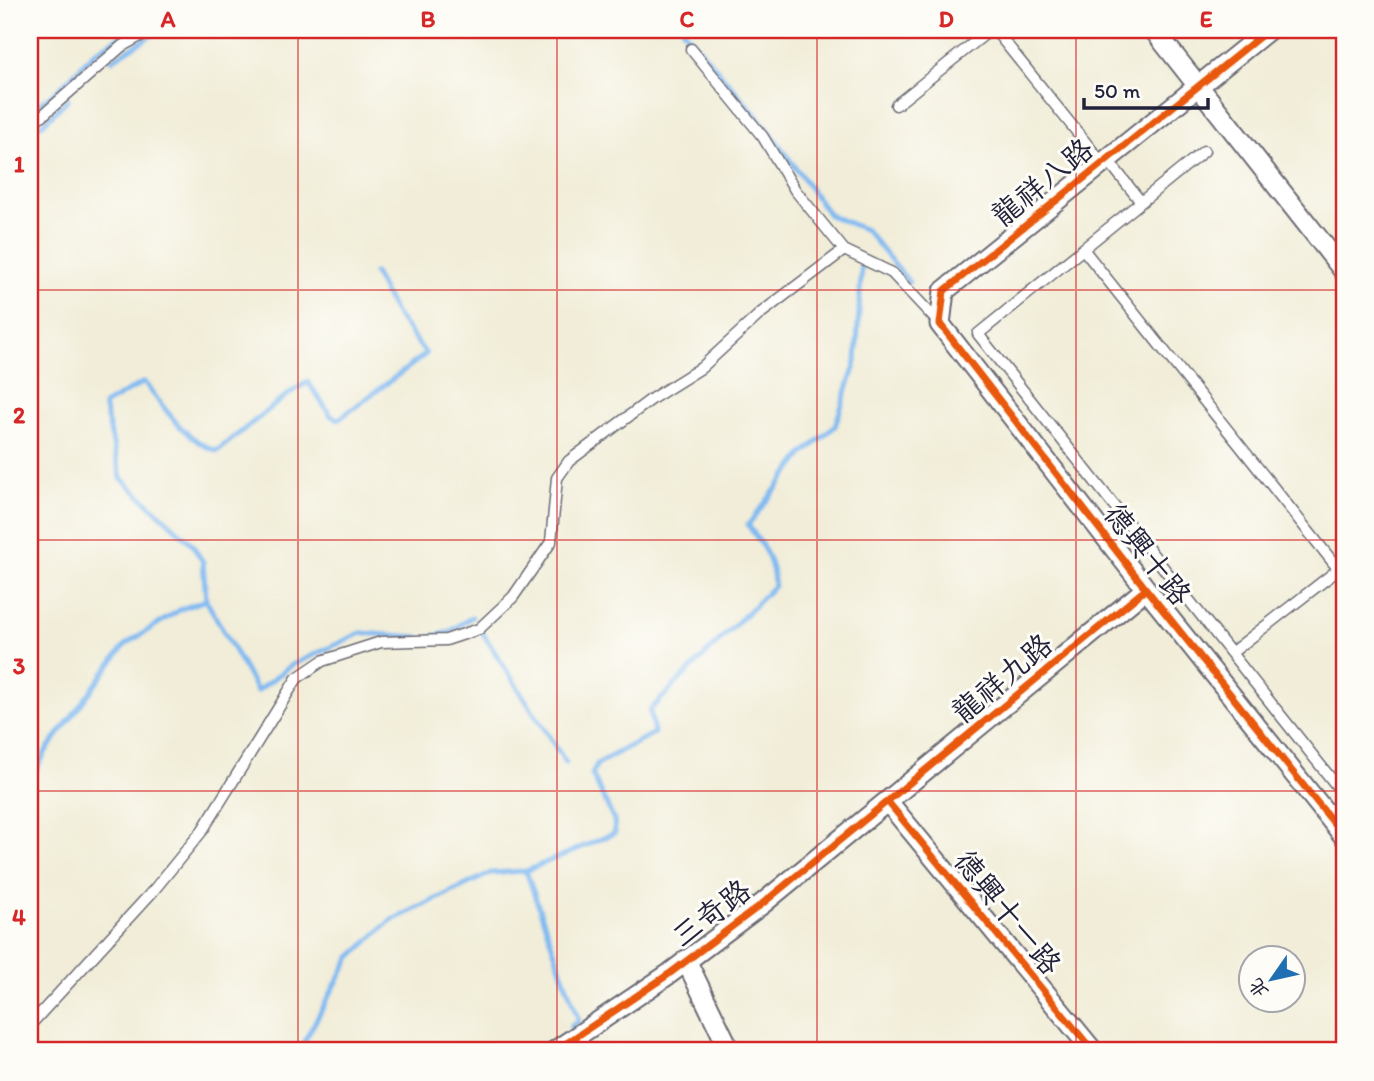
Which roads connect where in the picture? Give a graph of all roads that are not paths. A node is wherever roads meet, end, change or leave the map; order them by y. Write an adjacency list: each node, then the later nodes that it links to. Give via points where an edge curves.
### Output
1 (151, 30): 8 (lane, via 122,46)
2 (993, 30): 7 (lane); 10 (lane)
3 (1154, 30): 6 (street)
4 (1268, 30): 6 (street, 龍祥八路)
5 (691, 49): 13 (lane, via 763,136 795,190)
6 (1199, 84): 10 (street, 龍祥八路); 14 (street)
7 (896, 105)
8 (30, 122)
9 (1204, 151): 11 (lane)
10 (1104, 161): 11 (lane); 15 (street, 龍祥八路, via 944,290)
11 (1141, 202): 12 (lane)
12 (1083, 249): 16 (lane); 18 (lane, via 978,334)
13 (844, 250): 15 (lane, via 892,273); 23 (lane, via 761,313 701,368 569,461 557,478 551,542 513,597 479,629 446,640 381,642 322,662 297,678 202,831)
14 (1344, 271)
15 (940, 324): 17 (street, 德興十路)
16 (1342, 573): 18 (lane)
17 (1146, 589): 20 (street, 龍祥九路); 21 (street, 德興十路)
18 (1231, 653): 19 (lane)
19 (1344, 795)
20 (888, 802): 22 (street, 三奇路); 26 (street, 德興十一路)
21 (1344, 836)
22 (686, 960): 24 (street, 三奇路); 25 (street)
23 (30, 1025)
24 (555, 1051)
25 (730, 1051)
26 (1093, 1051)

